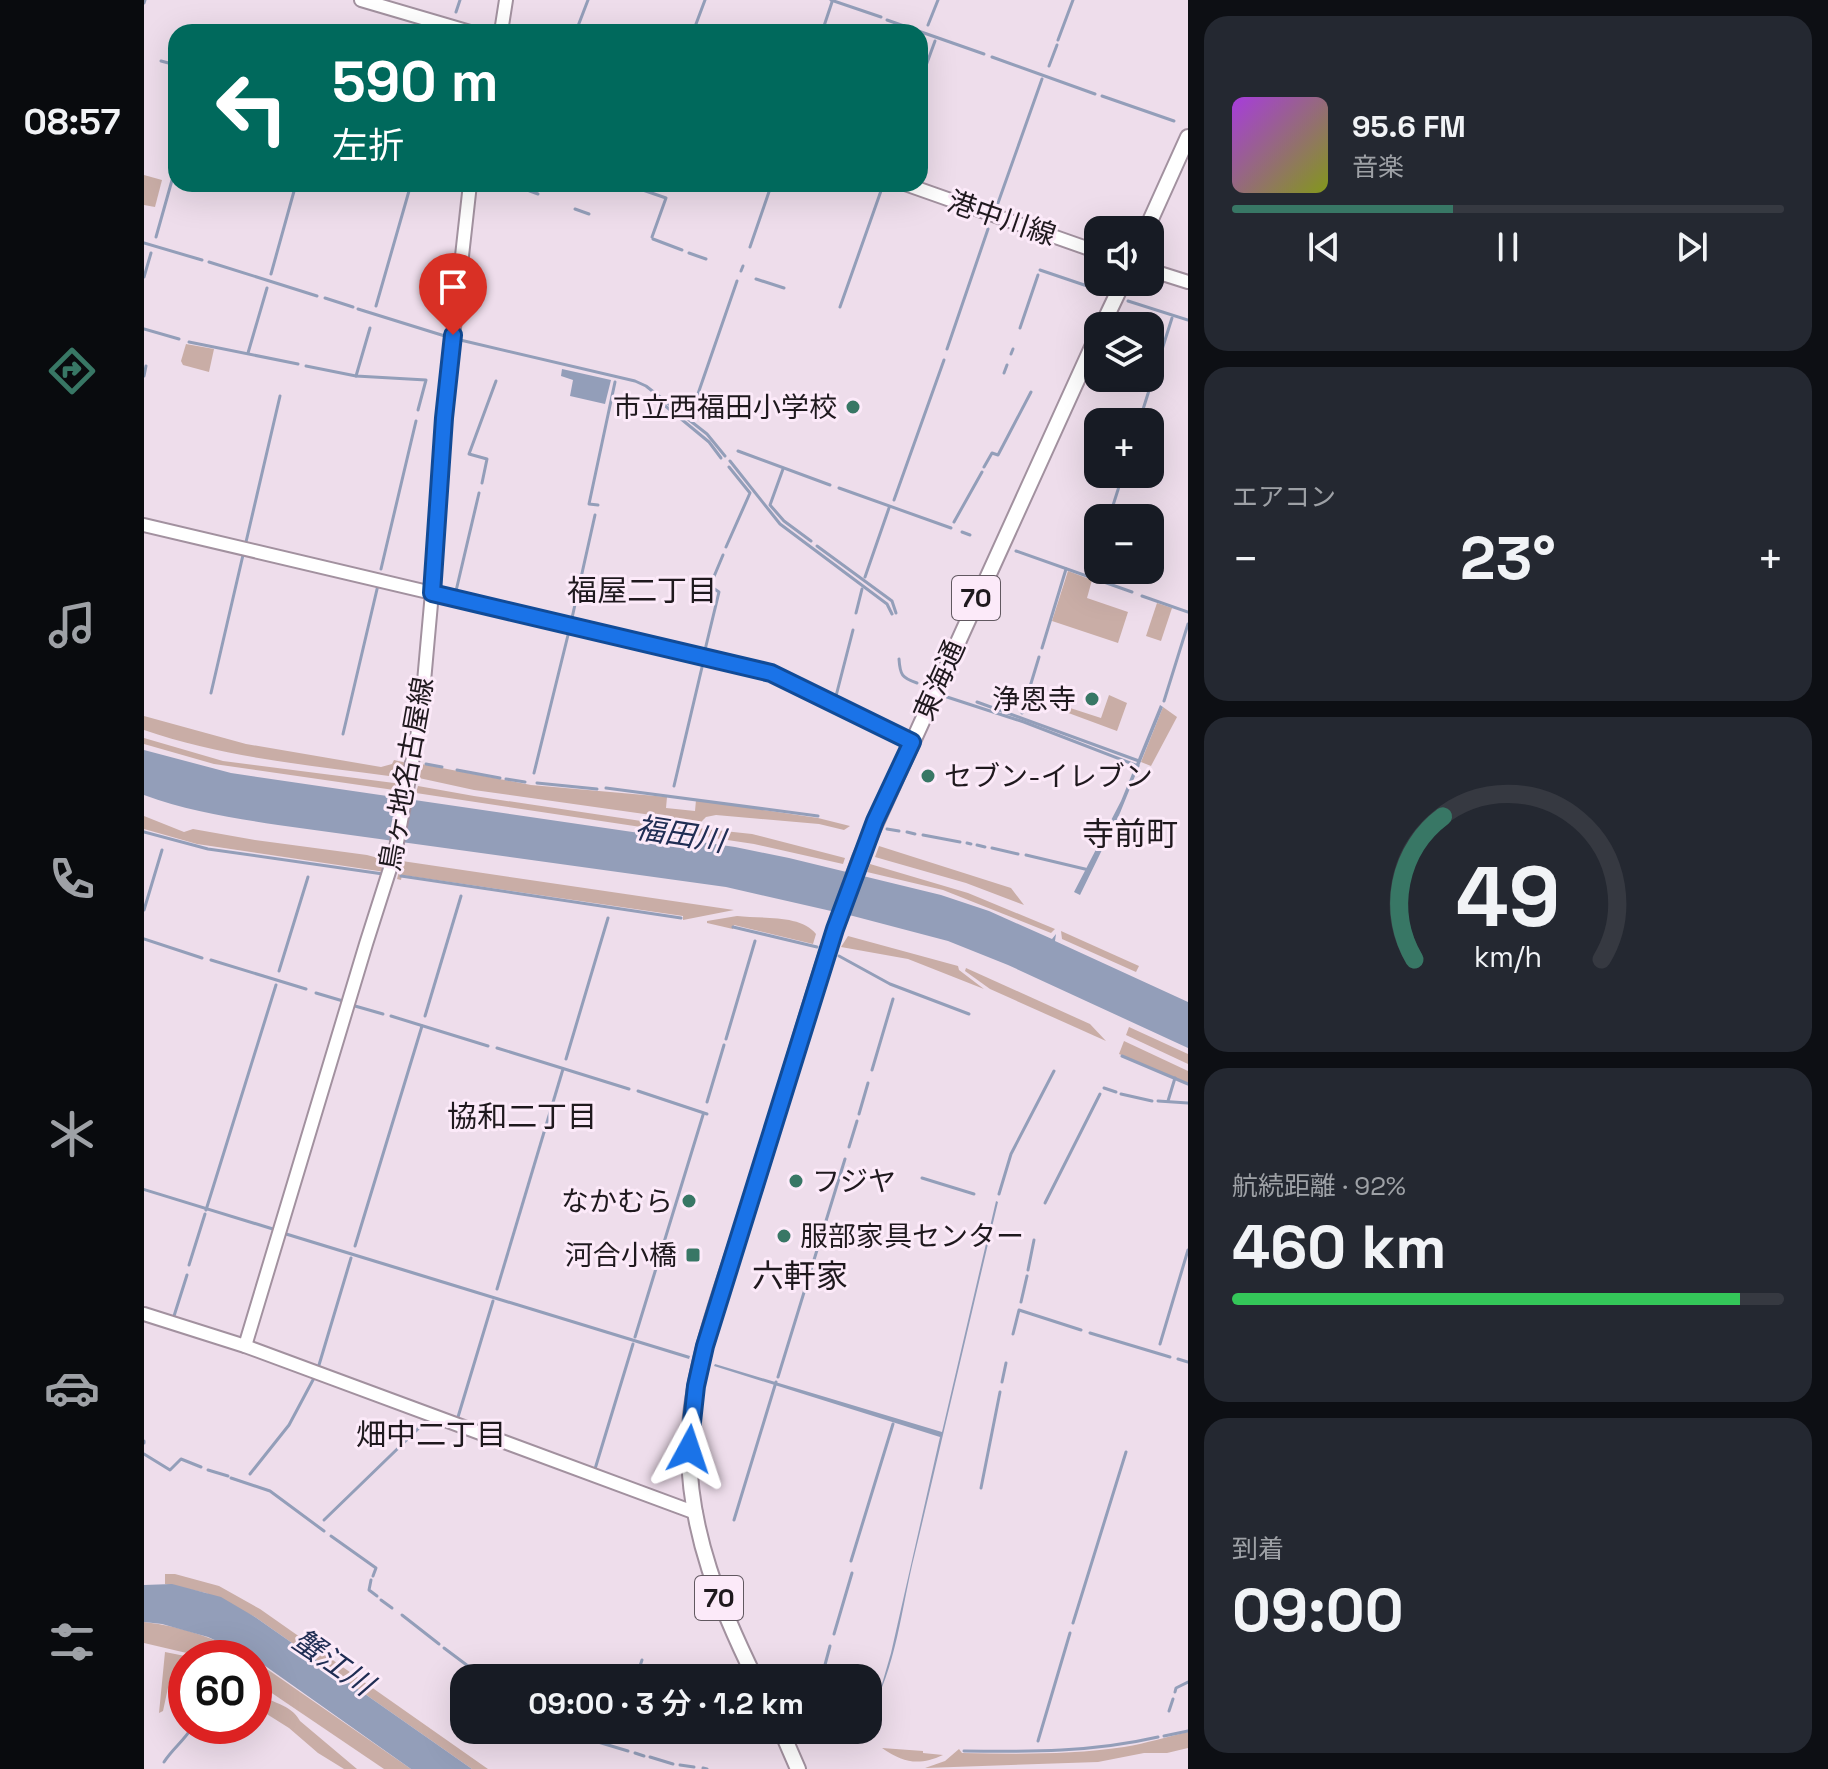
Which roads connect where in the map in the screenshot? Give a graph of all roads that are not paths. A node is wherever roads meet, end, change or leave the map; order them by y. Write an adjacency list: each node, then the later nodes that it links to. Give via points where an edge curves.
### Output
1 (361, 0): 3 (main road)
2 (506, 0): 4 (main road)
3 (443, 24)
4 (502, 24)
5 (1188, 137): 8 (main road)
6 (469, 192): 14 (main road, 鳥ヶ地名古屋線, via 444,418)
7 (928, 192): 9 (main road, 港中川線)
8 (1152, 216)
9 (1084, 247)
10 (1164, 274): 11 (main road)
11 (1188, 282)
12 (1084, 365): 15 (main road, 東海通 / 70)
13 (144, 525): 14 (main road)
14 (432, 593): 15 (main road, via 771,673); 17 (main road, 鳥ヶ地名古屋線, via 425,686 395,853)
15 (912, 742): 18 (main road, 東海通 / 70, via 835,929 705,1346 690,1438)
16 (144, 1314): 17 (main road)
17 (245, 1346): 18 (main road)
18 (696, 1513): 19 (main road, 東海通 / 70, via 712,1584)
19 (749, 1664)
20 (787, 1744): 21 (main road)
21 (798, 1769)

